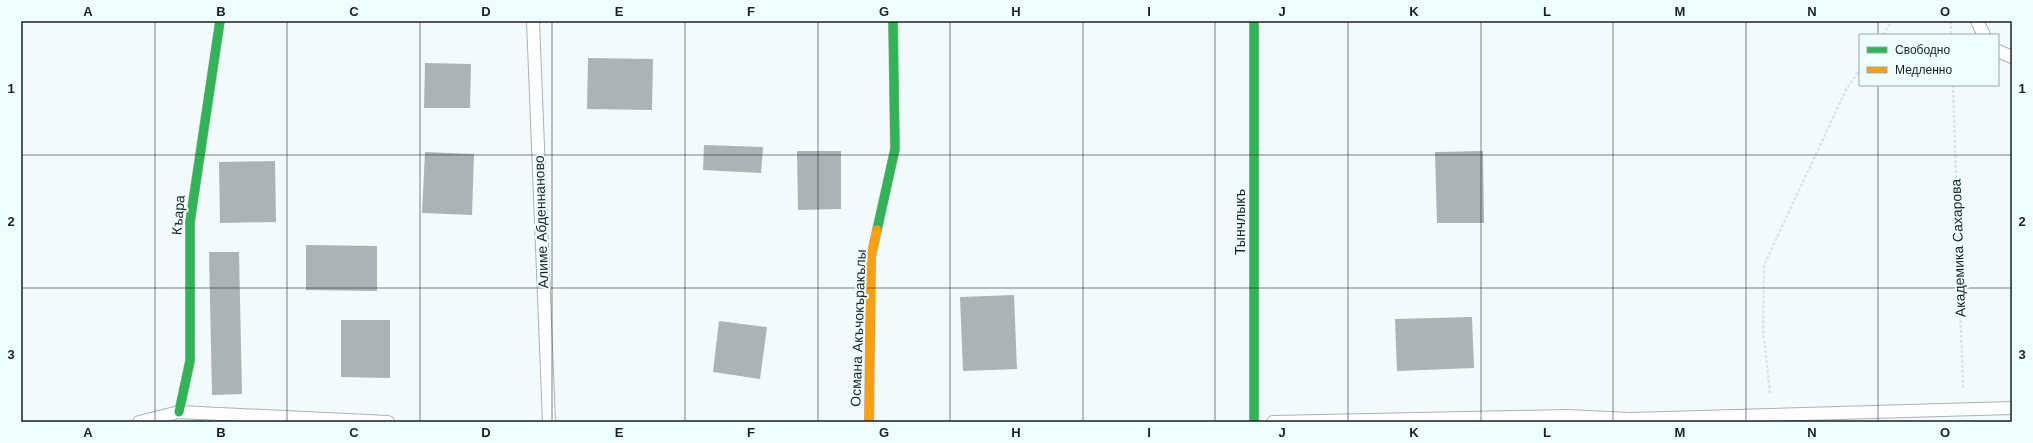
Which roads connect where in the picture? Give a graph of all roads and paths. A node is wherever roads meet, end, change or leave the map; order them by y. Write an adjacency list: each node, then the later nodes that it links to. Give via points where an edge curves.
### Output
1 (220, 21): 17 (street, Къара, via 190,222 190,361)
2 (533, 21): 21 (lane, Алиме Абденнаново)
3 (894, 21): 22 (street, Османа Акъчокъракълы, via 895,149 872,256)
4 (1254, 21): 23 (street, Тынчлыкъ)
5 (1892, 21): 8 (path)
6 (1951, 21): 9 (path)
7 (1977, 21): 10 (lane)
8 (1884, 34)
9 (1951, 34)
10 (1984, 34)
11 (1999, 51): 12 (lane)
12 (2012, 57)
13 (1859, 70): 18 (path, via 1846,90 1764,265 1763,329)
14 (1953, 86): 16 (path, Академика Сахарова)
15 (2012, 408): 16 (lane)
16 (1963, 410): 18 (lane)
17 (179, 412): 19 (lane); 20 (lane)
18 (1773, 415): 24 (lane)
19 (139, 422)
20 (388, 422)
21 (549, 422)
22 (869, 422)
23 (1254, 422)
24 (1273, 422)

